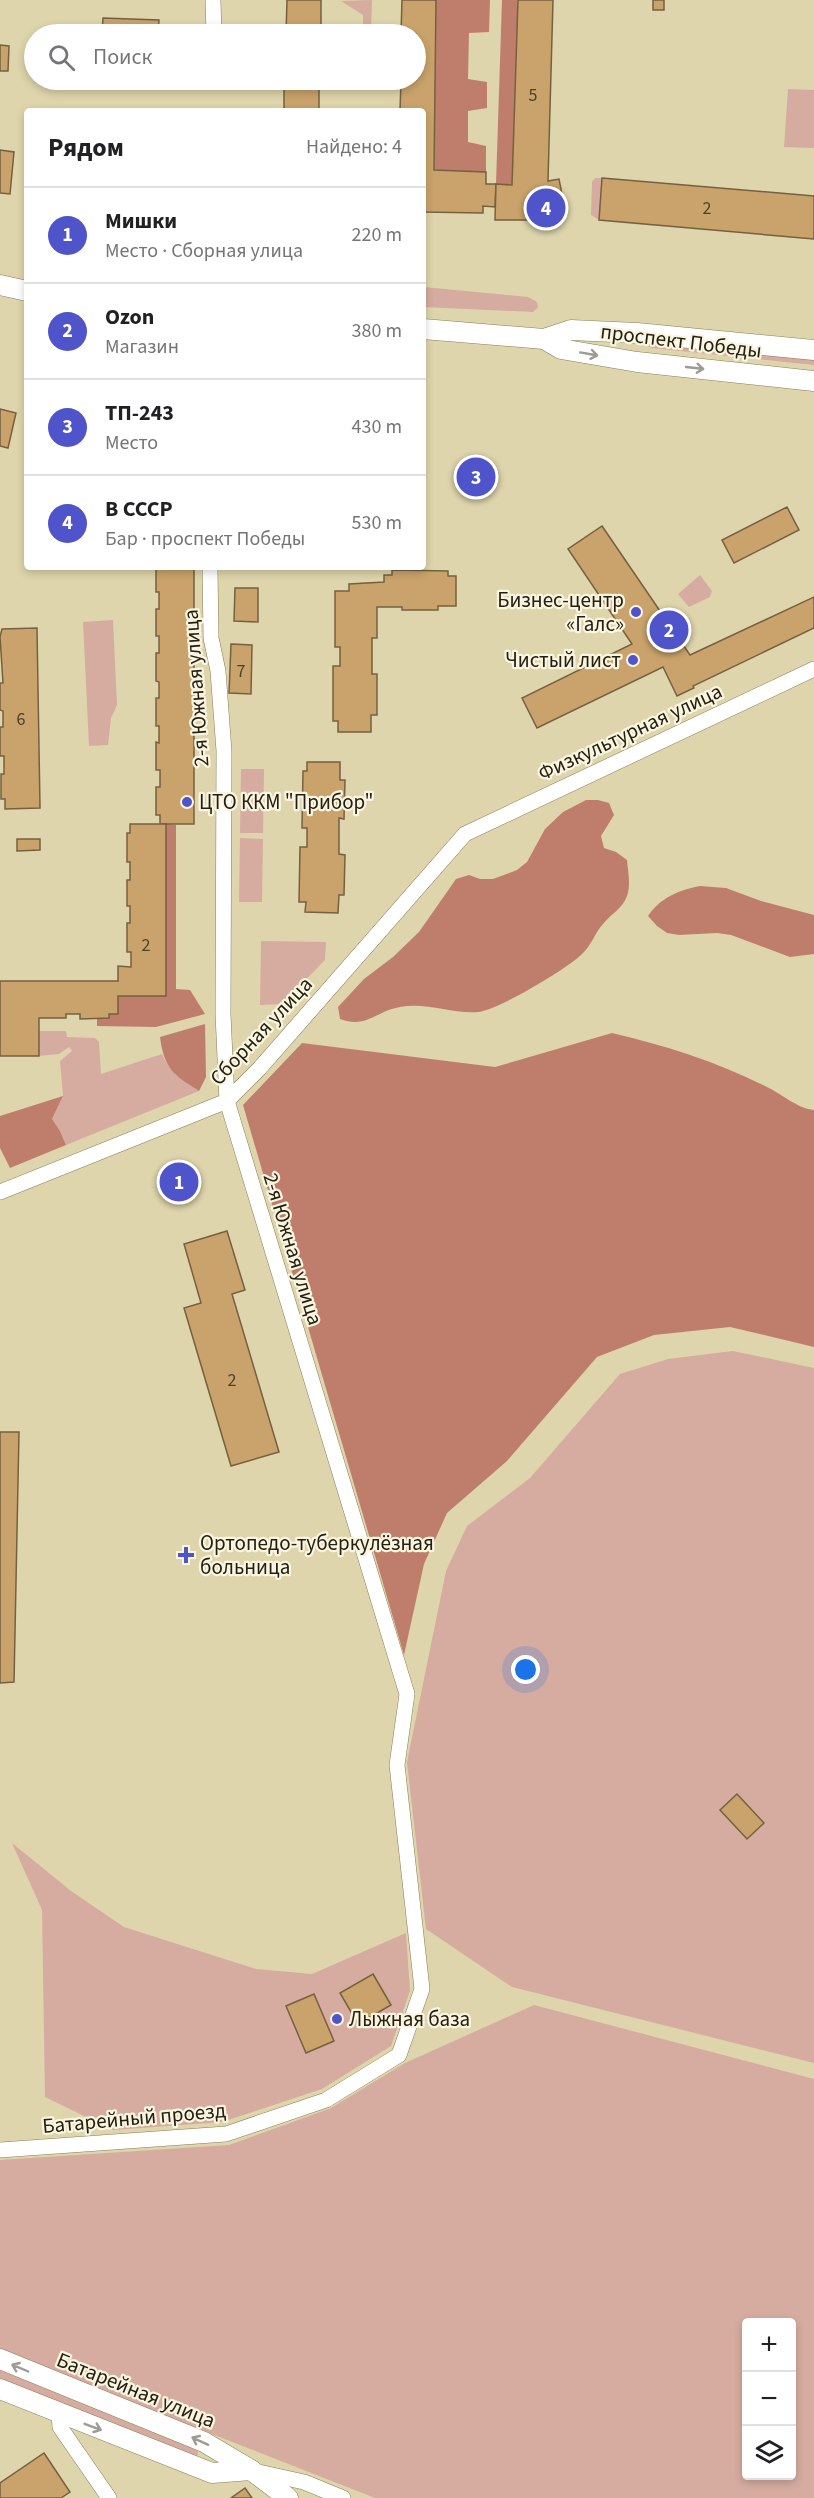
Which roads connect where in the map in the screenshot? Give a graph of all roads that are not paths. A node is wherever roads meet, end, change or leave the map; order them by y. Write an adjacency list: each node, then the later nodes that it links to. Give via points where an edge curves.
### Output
1 (213, 0): 2 (street)
2 (214, 24)
3 (0, 285): 4 (street)
4 (24, 290)
5 (426, 329): 6 (street, проспект Победы)
6 (544, 339): 7 (street, проспект Победы, via 571,330); 8 (street, проспект Победы, one-way to 8, via 561,349 637,362)
7 (814, 350)
8 (814, 381)
9 (210, 570): 12 (street, 2-я Южная улица, via 211,638 218,671 224,751 223,1014)
10 (814, 669): 11 (street, Физкультурная улица)
11 (465, 834): 12 (street, Сборная улица)
12 (227, 1101): 13 (street, Сборная улица); 14 (street, 2-я Южная улица, via 407,1694 397,1765 422,1989)
13 (0, 1192)
14 (399, 2055): 15 (street, Батарейный проезд, via 326,2100 226,2134)
15 (0, 2150)
16 (0, 2359): 19 (street, Батарейная улица, one-way to 16, via 204,2442)
17 (0, 2389): 18 (street, Батарейная улица)
18 (58, 2414): 19 (street, Батарейная улица, one-way to 19, via 212,2473); 20 (street, via 60,2427)
19 (251, 2470): 21 (street, Батарейная улица); 22 (street, Батарейная улица, via 304,2482)
20 (109, 2498)
21 (288, 2498)
22 (343, 2498)

